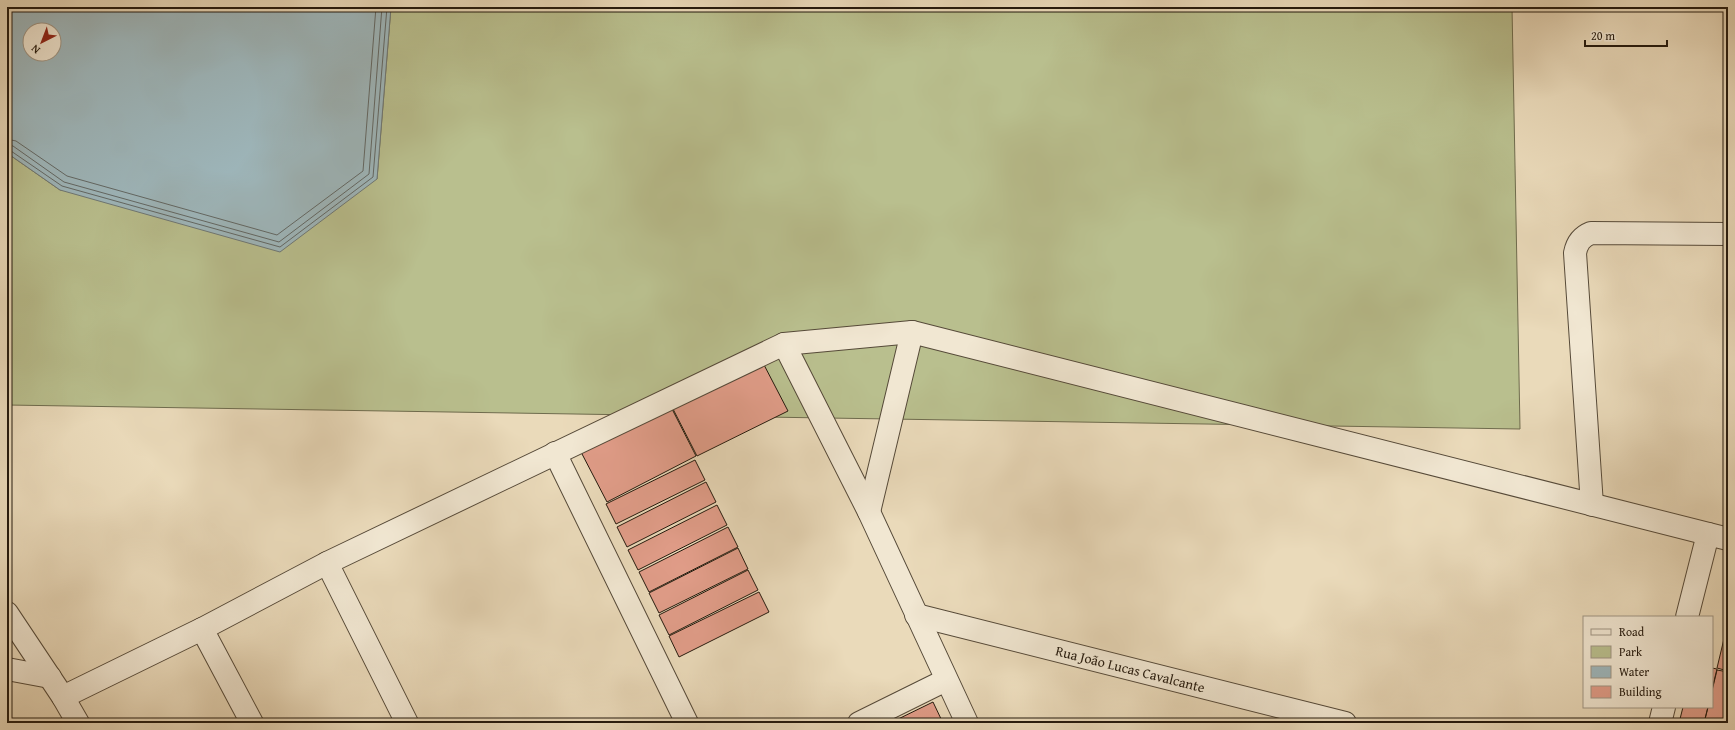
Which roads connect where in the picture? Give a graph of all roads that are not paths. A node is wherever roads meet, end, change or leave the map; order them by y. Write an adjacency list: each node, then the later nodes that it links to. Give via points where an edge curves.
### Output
1 (1728, 234): 5 (street, via 1591,233 1584,236 1576,247)
2 (912, 332): 3 (street); 5 (street); 6 (street)
3 (784, 344): 4 (street); 6 (street)
4 (555, 453): 8 (street); 21 (street)
5 (1592, 505): 7 (street)
6 (869, 512): 10 (street)
7 (1718, 536): 11 (street)
8 (327, 563): 12 (street); 20 (street)
9 (7, 613): 14 (street)
10 (916, 615): 15 (street); 24 (street, Rua João Lucas Cavalcante)
11 (1687, 616)
12 (202, 629): 16 (street); 19 (street)
13 (7, 669): 14 (street)
14 (50, 677): 16 (street)
15 (946, 680): 22 (street); 23 (street)
16 (63, 697): 18 (street)
17 (1664, 708): 25 (street)
18 (78, 723)
19 (252, 723)
20 (407, 723)
21 (687, 723)
22 (859, 723)
23 (967, 723)
24 (1345, 723)
25 (1660, 723)

